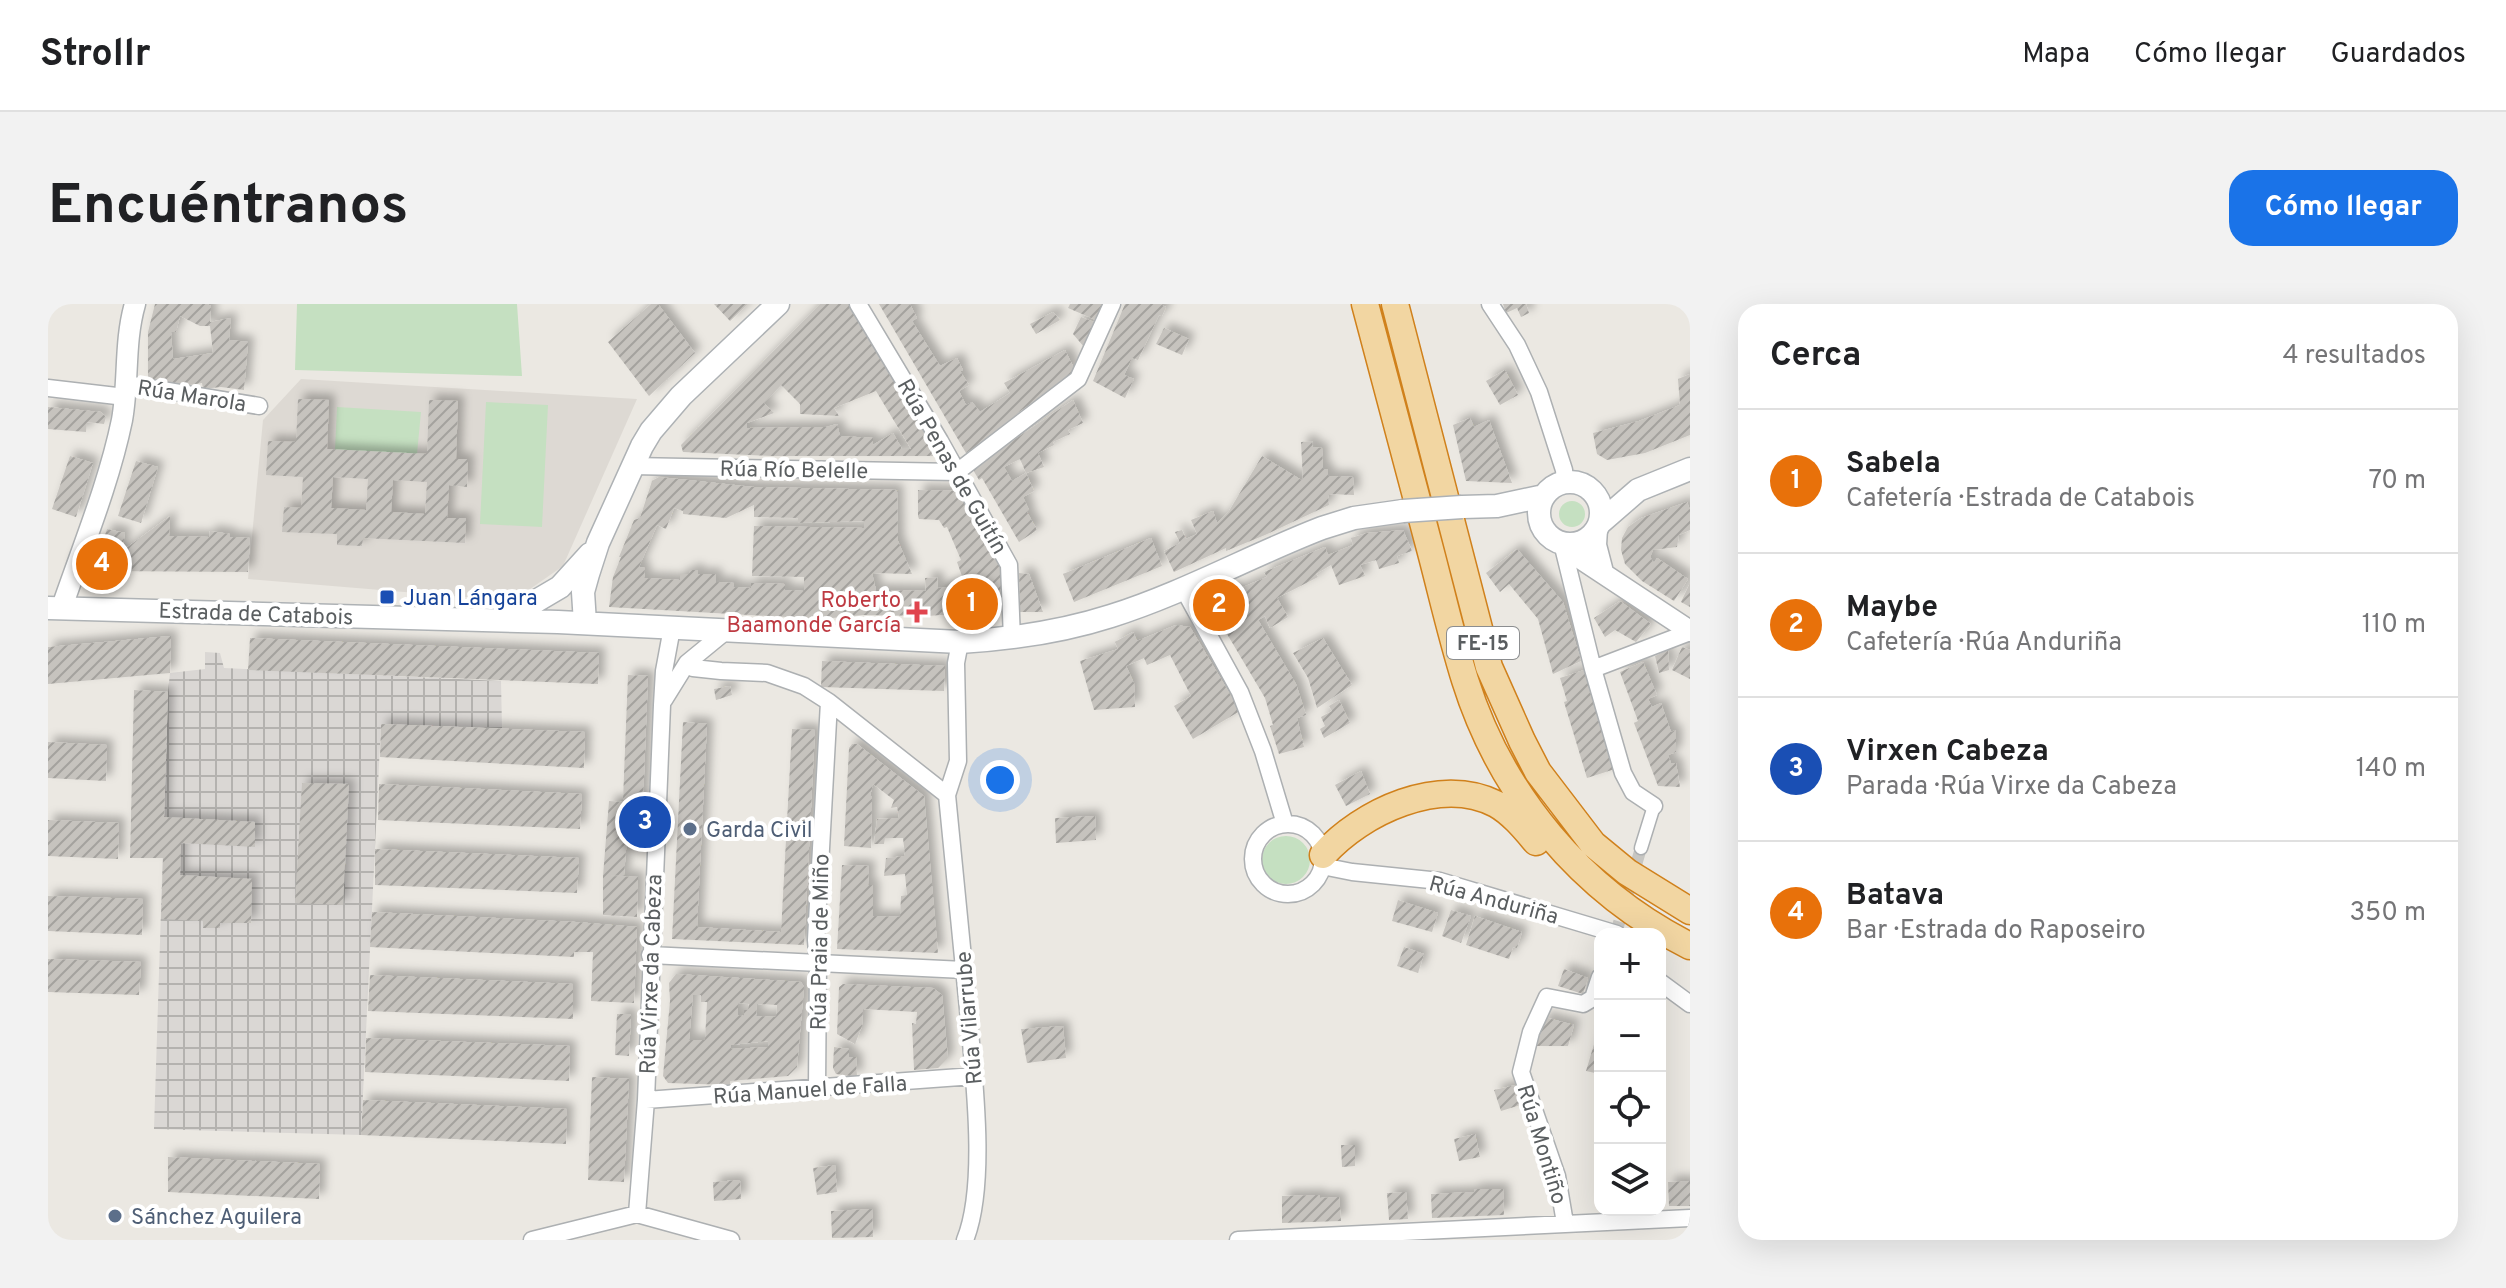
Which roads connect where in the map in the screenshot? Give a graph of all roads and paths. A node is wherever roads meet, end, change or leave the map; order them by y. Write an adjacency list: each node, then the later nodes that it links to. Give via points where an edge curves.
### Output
1 (135, 304): 9 (street)
2 (778, 304): 11 (main road, via 665,414)
3 (858, 304): 13 (street, Rúa Penas de Guitín)
4 (1112, 304): 13 (street, via 1078,379)
5 (1365, 304): 50 (highway, FE-15, via 1466,682 1495,752 1524,803 1571,861 1640,918)
6 (1395, 304): 37 (highway, FE-15)
7 (1490, 304): 14 (street, via 1539,392)
8 (48, 388): 9 (street, Rúa Marola)
9 (125, 391): 10 (street, Rúa Marola); 26 (street, via 117,441)
10 (259, 406)
11 (632, 466): 13 (street, Rúa Río Belelle); 21 (main road)
12 (1690, 469): 16 (main road)
13 (957, 472): 33 (street, Rúa Penas de Guitín, via 1009,565)
14 (1565, 482): 15 (main road); 17 (main road)
15 (1589, 487): 16 (main road); 20 (main road, via 1602,510)
16 (1638, 490): 20 (main road)
17 (1544, 496): 18 (main road, Estrada de Catabois); 19 (main road)
18 (1497, 506): 19 (main road, Estrada de Catabois); 25 (main road, Estrada de Catabois, bridge, via 1354,518)
19 (1541, 521): 22 (main road, via 1551,537)
20 (1598, 526): 22 (main road, via 1582,542); 23 (street, via 1596,545)
21 (598, 543): 24 (main road); 29 (main road, via 583,592)
22 (1563, 543): 23 (street); 36 (street)
23 (1603, 572): 32 (street)
24 (560, 587): 27 (main road); 28 (main road, via 554,609)
25 (1183, 588): 33 (main road, Estrada de Catabois, via 1113,616); 42 (street, via 1240,692)
26 (55, 607): 27 (main road, Estrada de Catabois)
27 (503, 620): 28 (main road, Estrada de Catabois)
28 (558, 622): 29 (main road, Estrada de Catabois)
29 (585, 623): 30 (main road, Estrada de Catabois)
30 (672, 628): 31 (main road, Estrada de Catabois); 39 (street, Rúa Virxe da Cabeza)
31 (726, 631): 34 (main road, Estrada de Catabois); 35 (street)
32 (1690, 632): 36 (street)
33 (1012, 639): 34 (main road, Estrada de Catabois)
34 (960, 642): 40 (street, Rúa Vilarrube, via 958,761)
35 (687, 663): 38 (street, via 707,670 767,673); 39 (street)
36 (1593, 669): 41 (street, via 1623,773 1633,792)
37 (1498, 692): 45 (highway, via 1571,799 1600,829 1657,874); 46 (highway, FE-15, via 1538,772 1593,844)
38 (829, 702): 40 (street); 53 (street, Rúa Praia de Miño)
39 (662, 705): 51 (street, Rúa Virxe da Cabeza)
40 (947, 795): 54 (street, Rúa Vilarrube)
41 (1654, 806): 43 (street)
42 (1285, 824): 44 (street, via 1314,836); 44 (street, via 1273,827 1256,844 1253,868 1258,879 1277,893 1302,892 1312,885)
43 (1641, 848)
44 (1322, 860): 47 (street, Rúa Anduriña, via 1352,872 1440,881); 48 (highway, via 1353,830 1412,798 1468,796 1496,804 1585,890)
45 (1690, 888)
46 (1690, 911)
47 (1596, 928)
48 (1640, 928)
49 (1666, 943): 52 (highway)
50 (1690, 946)
51 (650, 955): 53 (street); 60 (street, Rúa Virxe da Cabeza)
52 (1690, 956)
53 (818, 965): 54 (street); 59 (street, Rúa Praia de Miño)
54 (964, 970): 58 (street, Rúa Vilarrube)
55 (1666, 986): 57 (street)
56 (1594, 995): 63 (street, Rúa Montiño, via 1583,1004 1547,997 1521,1072 1557,1176)
57 (1690, 1004)
58 (974, 1076): 59 (street, Rúa Manuel de Falla); 66 (street, Rúa Vilarrube, via 977,1154 972,1224)
59 (817, 1088): 60 (street, Rúa Manuel de Falla)
60 (646, 1100): 61 (street, Rúa Virxe da Cabeza)
61 (637, 1214): 64 (street); 65 (street)
62 (1690, 1218): 63 (street)
63 (1565, 1223): 67 (street)
64 (532, 1240)
65 (731, 1240)
66 (965, 1240)
67 (1238, 1240)

